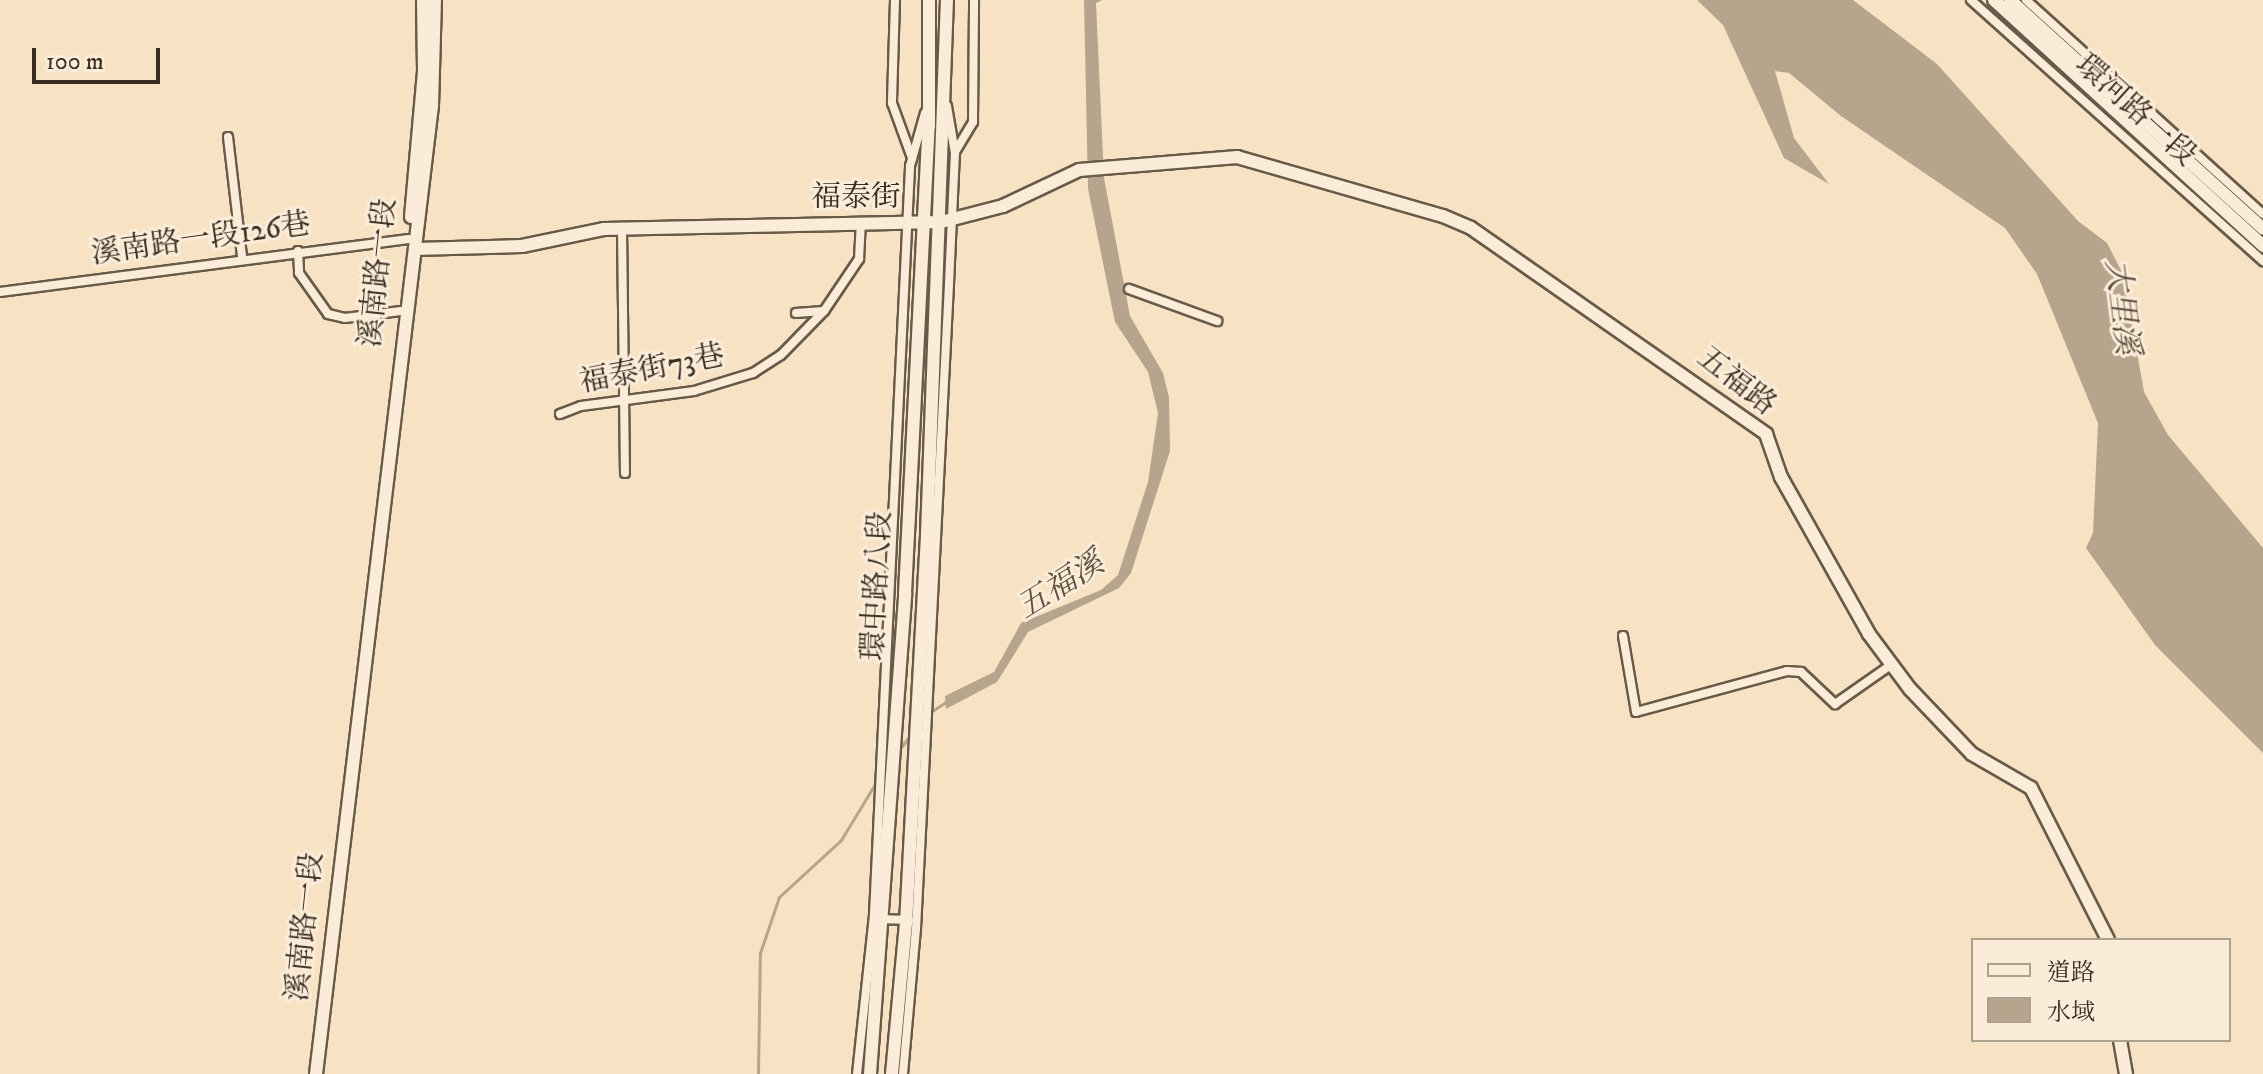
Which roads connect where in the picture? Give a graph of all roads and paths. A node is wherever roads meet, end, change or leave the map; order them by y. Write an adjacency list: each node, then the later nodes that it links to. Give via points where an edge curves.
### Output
1 (423, 0): 25 (street, 溪南路一段, via 424,71)
2 (435, 0): 25 (street, 溪南路一段, via 435,73)
3 (895, 0): 16 (street, 環中路八段, via 892,103)
4 (929, 0): 12 (street, 環中路八段)
5 (947, 0): 13 (street, 環中路八段)
6 (974, 0): 15 (street, 環中路八段, via 973,122)
7 (1971, 0): 11 (street, 環河路一段)
8 (1994, 0): 11 (street, 環河路一段)
9 (2010, 0): 11 (street, 環河路一段)
10 (2026, 0): 11 (street, 環河路一段)
11 (2064, 56): 18 (street, 環河路一段); 24 (street, 環河路一段); 26 (street, 環河路一段); 29 (street, 環河路一段)
12 (929, 101): 16 (street, 環中路八段); 20 (street, 環中路八段)
13 (947, 102): 15 (street, 環中路八段); 19 (street, 環中路八段)
14 (228, 137): 28 (street)
15 (955, 153): 19 (street, 環中路八段)
16 (912, 158): 22 (street, 環中路八段)
17 (1079, 170): 19 (street, 福泰街, via 1003,206); 40 (street, 五福路, via 1237,157 1471,228 1766,434 1781,477)
18 (2263, 214)
19 (946, 221): 20 (street, 福泰街); 43 (street, 環中路八段)
20 (923, 224): 22 (street, 福泰街); 41 (street, 環中路八段, via 896,725)
21 (861, 225): 22 (street, 福泰街); 23 (street, 福泰街); 33 (street, 福泰街73巷, via 859,259)
22 (908, 225): 41 (street, 環中路八段)
23 (622, 228): 25 (street, 福泰街, via 584,230 522,246); 36 (street)
24 (2263, 229)
25 (412, 244): 27 (street, 溪南路一段126巷); 32 (street, 溪南路一段)
26 (2263, 246)
27 (298, 251): 28 (street, 溪南路一段126巷); 32 (street, via 299,273 328,314 345,318)
28 (242, 257): 31 (street, 溪南路一段126巷)
29 (2263, 261)
30 (1129, 289): 35 (street)
31 (0, 292)
32 (404, 307): 46 (street, 溪南路一段, via 382,549)
33 (824, 311): 34 (street); 36 (street, 福泰街73巷, via 781,355 753,373 694,391)
34 (796, 313)
35 (1217, 321)
36 (625, 402): 37 (street, 福泰街73巷, via 581,406); 38 (street)
37 (560, 414)
38 (625, 473)
39 (1623, 636): 40 (street, via 1636,712 1787,671 1801,672 1835,704)
40 (1891, 665): 44 (street, 五福路, via 1972,754 2031,788)
41 (889, 756): 42 (street, 環中路八段); 42 (street, 環中路八段, via 880,806)
42 (879, 919): 43 (street); 47 (street, 環中路八段); 48 (street, 環中路八段)
43 (911, 920): 49 (street, 環中路八段); 50 (street, 環中路八段)
44 (2107, 938)
45 (2120, 1042): 51 (street)
46 (316, 1074)
47 (857, 1074)
48 (870, 1074)
49 (892, 1074)
50 (903, 1074)
51 (2126, 1074)

